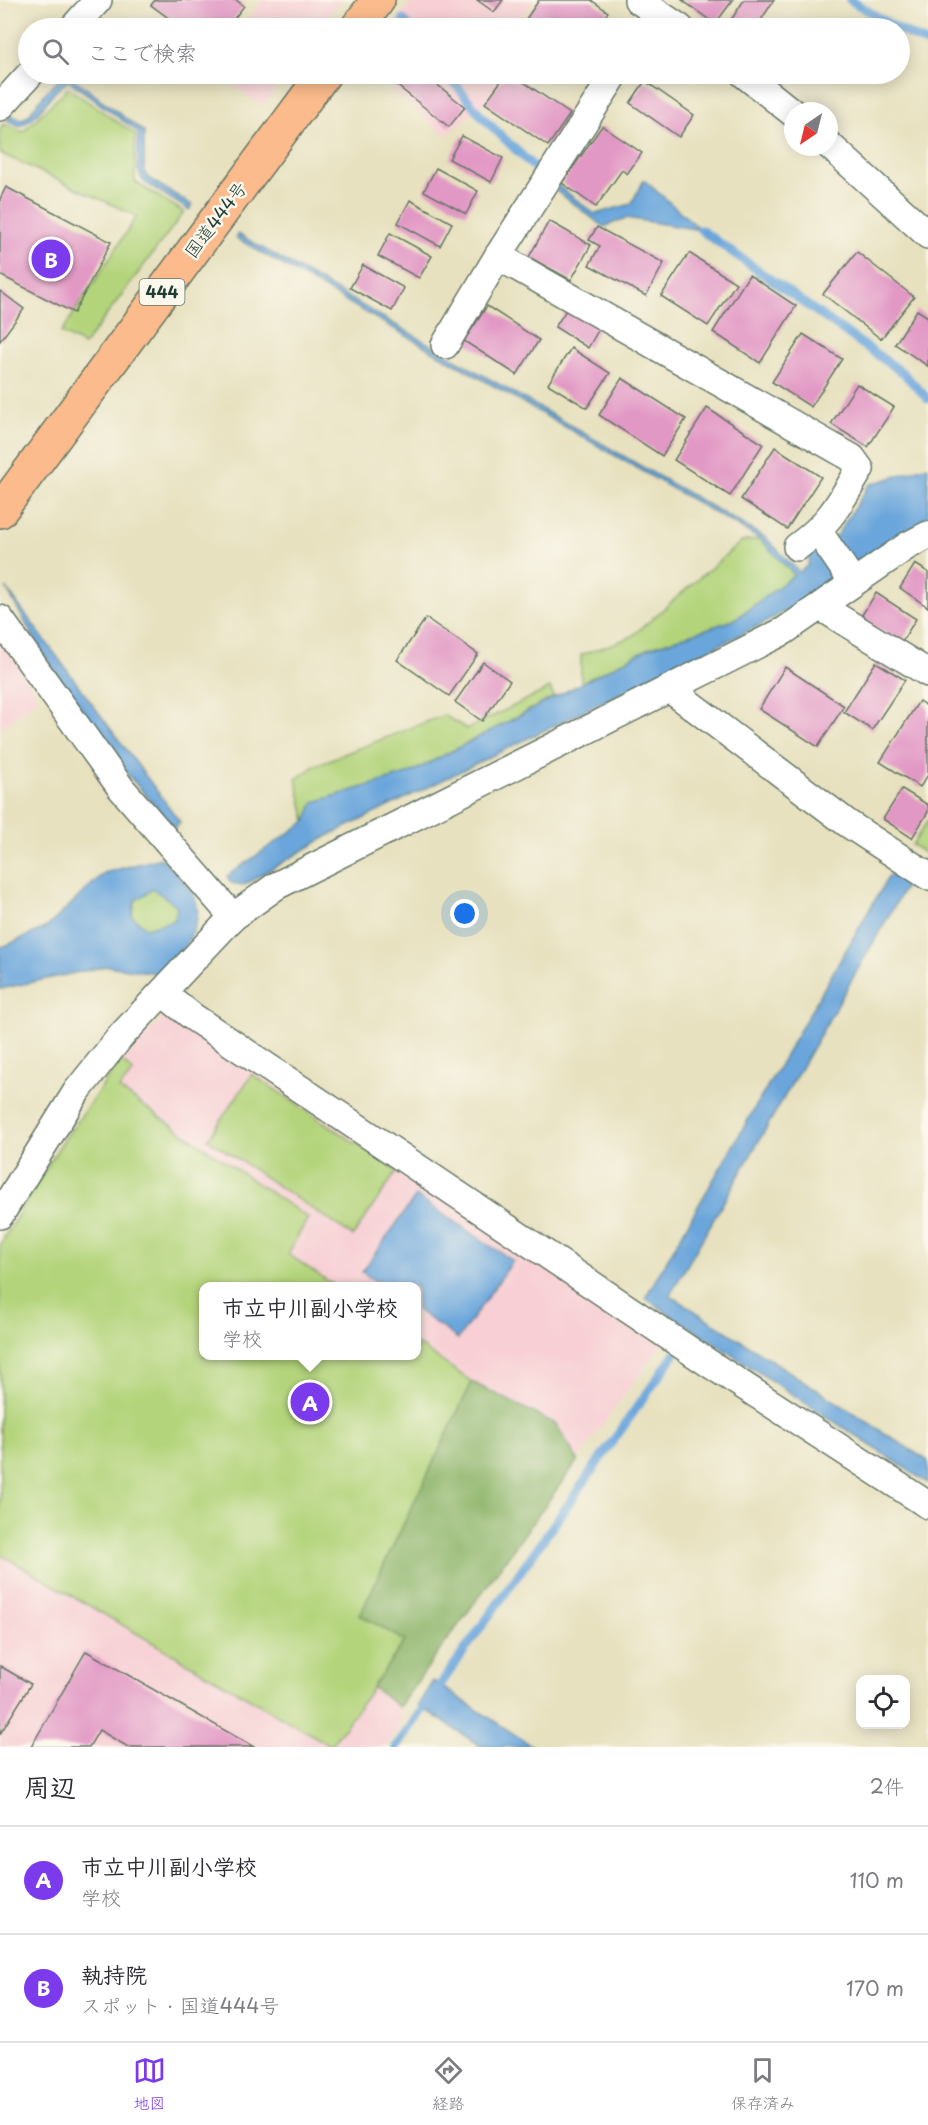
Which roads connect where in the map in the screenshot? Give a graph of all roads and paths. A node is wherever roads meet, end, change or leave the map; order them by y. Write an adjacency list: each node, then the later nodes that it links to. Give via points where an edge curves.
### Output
1 (98, 0): 3 (street)
2 (378, 0): 4 (highway)
3 (82, 18)
4 (364, 18)
5 (21, 84): 9 (street)
6 (317, 84): 15 (highway, 国道444号 / 444)
7 (609, 84): 13 (street)
8 (757, 84): 10 (street)
9 (0, 106)
10 (784, 106)
11 (838, 153): 12 (street)
12 (928, 235)
13 (498, 256): 14 (street); 17 (street, via 852,458 860,469 833,514 808,539)
14 (445, 345)
15 (0, 511)
16 (928, 535): 17 (street)
17 (853, 582): 18 (street)
18 (821, 607): 20 (street); 21 (street, via 784,631)
19 (0, 619): 23 (street, via 121,788)
20 (928, 673)
21 (670, 689): 22 (street, via 847,823); 23 (street, via 276,886)
22 (928, 876)
23 (233, 917): 24 (street)
24 (163, 993): 25 (street, via 121,1036 77,1091); 26 (street, via 193,1017)
25 (0, 1215)
26 (928, 1506)

